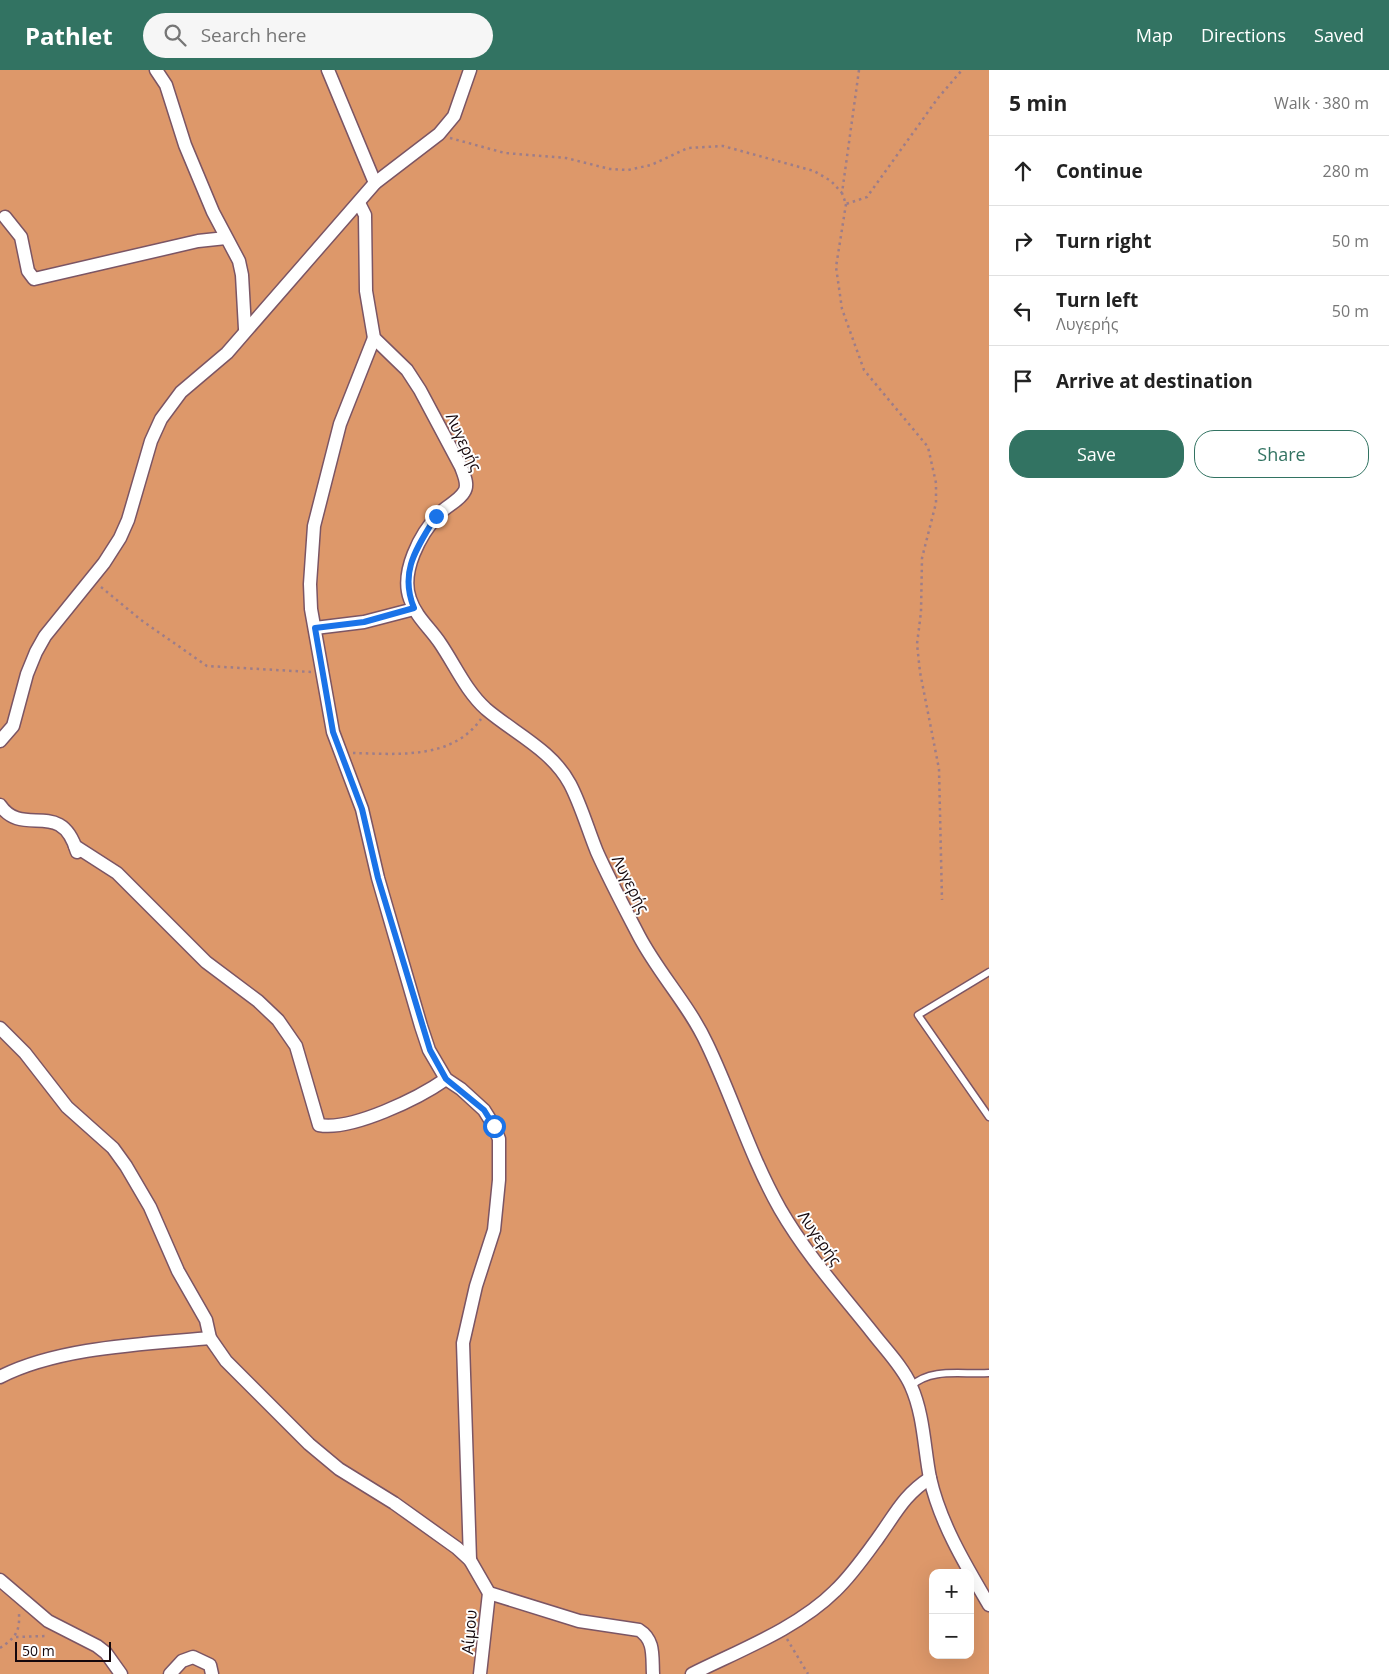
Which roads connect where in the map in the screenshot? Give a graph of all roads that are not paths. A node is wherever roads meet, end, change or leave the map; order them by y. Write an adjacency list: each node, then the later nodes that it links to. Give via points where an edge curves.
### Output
1 (156, 70): 7 (street, via 166,85 185,144)
2 (328, 70): 4 (street)
3 (470, 70): 4 (street, via 454,116 440,134)
4 (375, 183): 5 (street)
5 (359, 203): 8 (street); 9 (street, via 365,215 366,291)
6 (4, 217): 7 (street, via 21,237 28,271 34,279 198,241)
7 (226, 238): 8 (street, via 236,254 242,275)
8 (246, 330): 12 (street, via 227,353 181,392 161,419 120,538 92,580 45,636 27,674 13,726)
9 (374, 338): 10 (street, Λυγερής, via 407,370 466,479 463,494 436,516 416,551 407,584); 11 (street, via 340,424 314,526 310,584)
10 (414, 608): 11 (street, via 364,622); 21 (street, Λυγερής, via 438,639 472,694 486,709 520,732 557,765 570,784 599,856 641,940 707,1044 762,1177 807,1251)
11 (315, 628): 16 (street, via 333,732 362,809 378,878 421,1026)
12 (0, 741)
13 (0, 805): 16 (street, via 13,817 50,820 59,824 71,836 77,852 118,873 206,962 258,1000 283,1025 296,1046 319,1125 334,1126 360,1120 424,1094)
14 (989, 972): 17 (lane, via 918,1015)
15 (0, 1028): 18 (street, via 25,1053 67,1107 113,1148 126,1166 150,1207 178,1272 206,1320)
16 (446, 1079): 23 (street, via 484,1110 499,1139 494,1230 476,1286 463,1343)
17 (989, 1118)
18 (210, 1338): 20 (street, via 74,1353 13,1370); 23 (street, via 240,1376 309,1444 339,1469 394,1503)
19 (989, 1374): 21 (lane, via 938,1374 921,1377)
20 (0, 1377)
21 (911, 1386): 22 (street, Λυγερής, via 926,1446)
22 (930, 1478): 26 (street, Λυγερής, via 954,1539); 32 (street, via 899,1505 879,1537 834,1592 781,1629)
23 (470, 1560): 25 (street)
24 (0, 1580): 27 (street, via 48,1621 97,1646)
25 (489, 1593): 30 (street, Αίμου); 31 (street, via 579,1621 638,1630 652,1644)
26 (989, 1605)
27 (121, 1674)
28 (170, 1674): 29 (street, via 182,1660 193,1657 210,1664)
29 (212, 1674)
30 (480, 1674)
31 (653, 1674)
32 (692, 1674)

